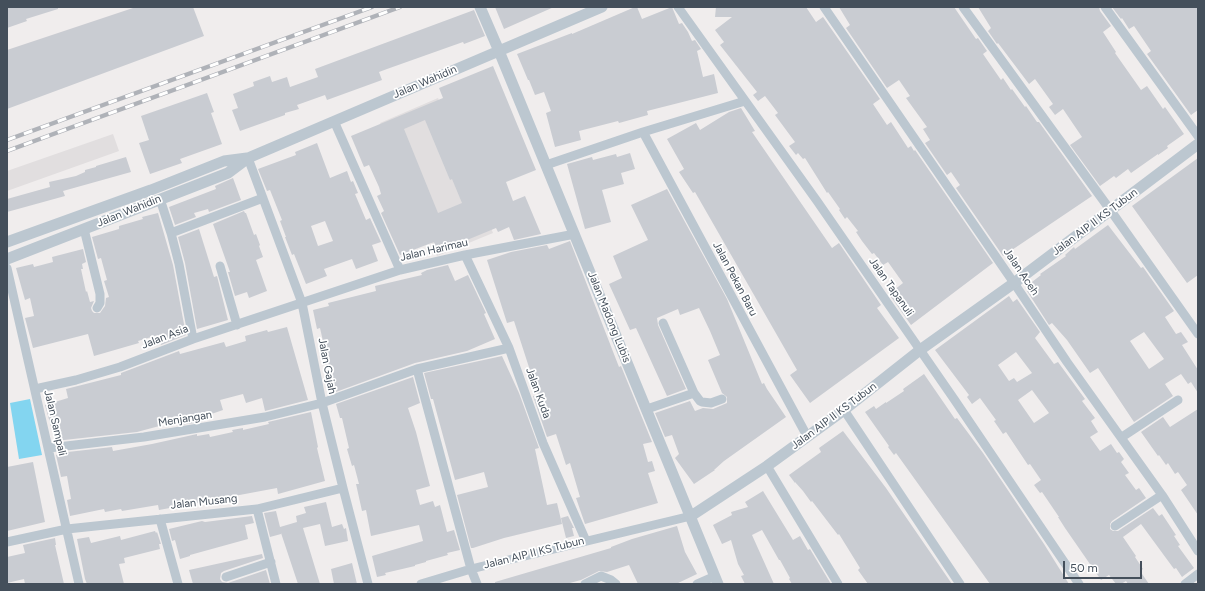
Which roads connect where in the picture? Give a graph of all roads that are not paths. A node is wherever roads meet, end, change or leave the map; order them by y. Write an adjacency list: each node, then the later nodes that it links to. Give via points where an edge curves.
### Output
1 (480, 7): 7 (street, Jalan Madong Lubis)
2 (602, 7): 7 (street, Jalan Wahidin)
3 (678, 7): 8 (street, Jalan Tapanuli)
4 (824, 7): 27 (street, Jalan Aceh)
5 (963, 7): 17 (street)
6 (1105, 7): 11 (street)
7 (499, 51): 9 (street, Jalan Wahidin); 14 (street, Jalan Madong Lubis)
8 (745, 100): 10 (street); 35 (street, Jalan Tapanuli)
9 (334, 121): 13 (street, Jalan Wahidin); 26 (street)
10 (643, 132): 14 (street); 44 (street, Jalan Pekan Baru)
11 (1198, 136)
12 (1198, 144): 17 (street, Jalan AIP II KS Tubun)
13 (248, 158): 15 (street, Jalan Gajah); 16 (street, Jalan Wahidin, via 228,173); 21 (street, Jalan Wahidin, via 224,161)
14 (546, 165): 20 (street, Jalan Madong Lubis)
15 (263, 198): 19 (street); 28 (street, Jalan Gajah)
16 (160, 199): 18 (street, Jalan Wahidin); 19 (street)
17 (1111, 211): 27 (street, Jalan AIP II KS Tubun); 32 (street)
18 (84, 229): 23 (street, Jalan Wahidin); 29 (street, via 100,294)
19 (171, 233): 33 (street)
20 (575, 234): 22 (street, Jalan Harimau); 42 (street, Jalan Madong Lubis)
21 (7, 242)
22 (465, 255): 26 (street, Jalan Harimau); 34 (street, Jalan Kuda)
23 (7, 259)
24 (220, 266): 31 (street)
25 (7, 268): 37 (street, Jalan Sampali)
26 (400, 270): 28 (street, Jalan Harimau)
27 (1014, 283): 35 (street, Jalan AIP II KS Tubun); 45 (street, Jalan Aceh, via 1066,362)
28 (302, 303): 31 (street, Jalan Asia); 41 (street, Jalan Gajah)
29 (97, 308)
30 (664, 323): 38 (street)
31 (237, 325): 33 (street, Jalan Asia)
32 (1198, 334)
33 (193, 339): 37 (street, Jalan Asia, via 120,367)
34 (509, 348): 36 (street, Menjangan); 55 (street, Jalan Kuda, via 543,443)
35 (920, 350): 43 (street, Jalan AIP II KS Tubun); 74 (street, Jalan Tapanuli)
36 (417, 369): 41 (street, Menjangan); 59 (street)
37 (35, 389): 46 (street, Jalan Sampali)
38 (694, 392): 39 (street, via 702,402 711,403); 42 (street)
39 (722, 399)
40 (1178, 400): 45 (street)
41 (322, 403): 46 (street, Menjangan, via 210,427); 48 (street, Jalan Gajah)
42 (647, 409): 51 (street, Jalan Madong Lubis)
43 (844, 410): 44 (street, Jalan AIP II KS Tubun); 73 (street)
44 (807, 436): 47 (street, Jalan AIP II KS Tubun)
45 (1122, 437): 49 (street, Jalan Aceh)
46 (49, 448): 54 (street, Jalan Sampali)
47 (767, 466): 51 (street, Jalan AIP II KS Tubun); 72 (street)
48 (343, 488): 50 (street, Jalan Musang); 66 (street, Jalan Gajah)
49 (1162, 495): 53 (street); 57 (street, Jalan Aceh)
50 (257, 509): 52 (street, Jalan Musang); 58 (street)
51 (691, 516): 55 (street, Jalan AIP II KS Tubun); 62 (street, Jalan Madong Lubis)
52 (160, 520): 54 (street, Jalan Musang); 64 (street)
53 (1115, 526)
54 (67, 529): 56 (street, Jalan Musang); 63 (street, Jalan Sampali)
55 (586, 541): 59 (street, Jalan AIP II KS Tubun)
56 (7, 542)
57 (1198, 551)
58 (271, 562): 61 (street); 65 (street)
59 (471, 569): 67 (street, Jalan AIP II KS Tubun); 68 (street)
60 (1198, 574): 75 (street)
61 (226, 577)
62 (717, 580): 71 (street)
63 (79, 584)
64 (178, 584)
65 (276, 584)
66 (368, 584)
67 (421, 584)
68 (477, 584)
69 (586, 584): 70 (street, via 600,576)
70 (616, 584)
71 (697, 584)
72 (838, 584)
73 (960, 584)
74 (1078, 584)
75 (1184, 584)

